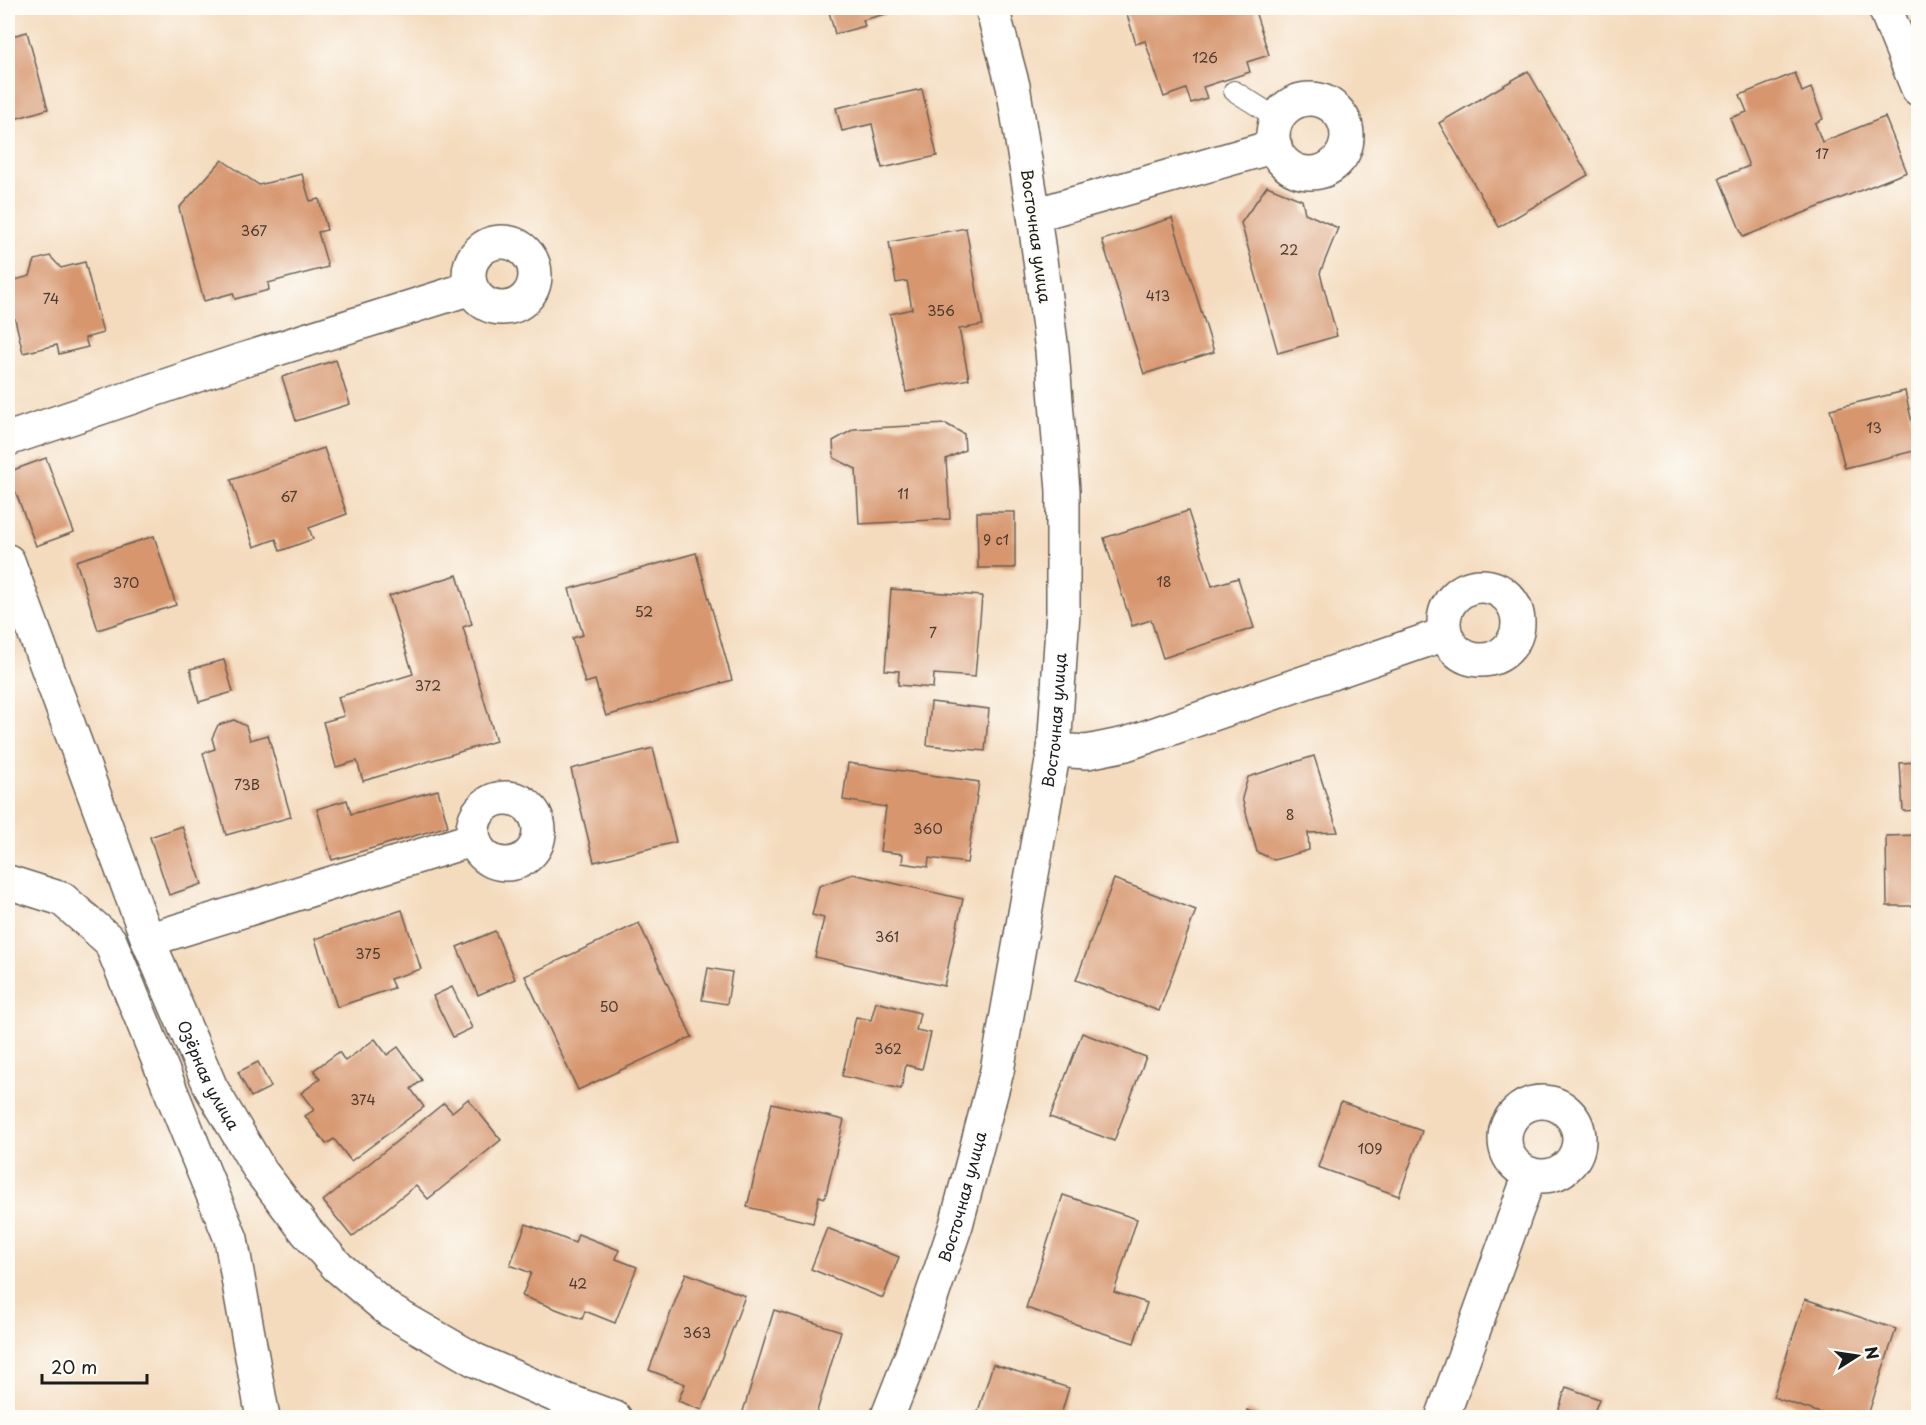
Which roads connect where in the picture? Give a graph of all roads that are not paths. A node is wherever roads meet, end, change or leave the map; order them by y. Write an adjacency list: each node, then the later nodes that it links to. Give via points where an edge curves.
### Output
1 (992, 8): 6 (street, Восточная улица, via 1013,86)
2 (1885, 8): 3 (street)
3 (1918, 89)
4 (1234, 91): 5 (lane)
5 (1276, 132): 6 (street)
6 (1034, 215): 11 (street, Восточная улица, via 1052,350 1063,491 1063,612)
7 (471, 288): 8 (street)
8 (8, 439)
9 (8, 561): 14 (street, Озёрная улица)
10 (1445, 634): 11 (street, via 1126,744 1087,752)
11 (1053, 750): 18 (street, Восточная улица, via 997,1071 956,1225)
12 (474, 839): 14 (street)
13 (8, 882): 16 (street, via 62,899 110,941 231,1239)
14 (148, 940): 17 (street, Озёрная улица, via 211,1088 261,1172 339,1267 390,1311 475,1360)
15 (1530, 1174): 19 (street)
16 (262, 1418)
17 (615, 1418)
18 (887, 1418)
19 (1442, 1418)

